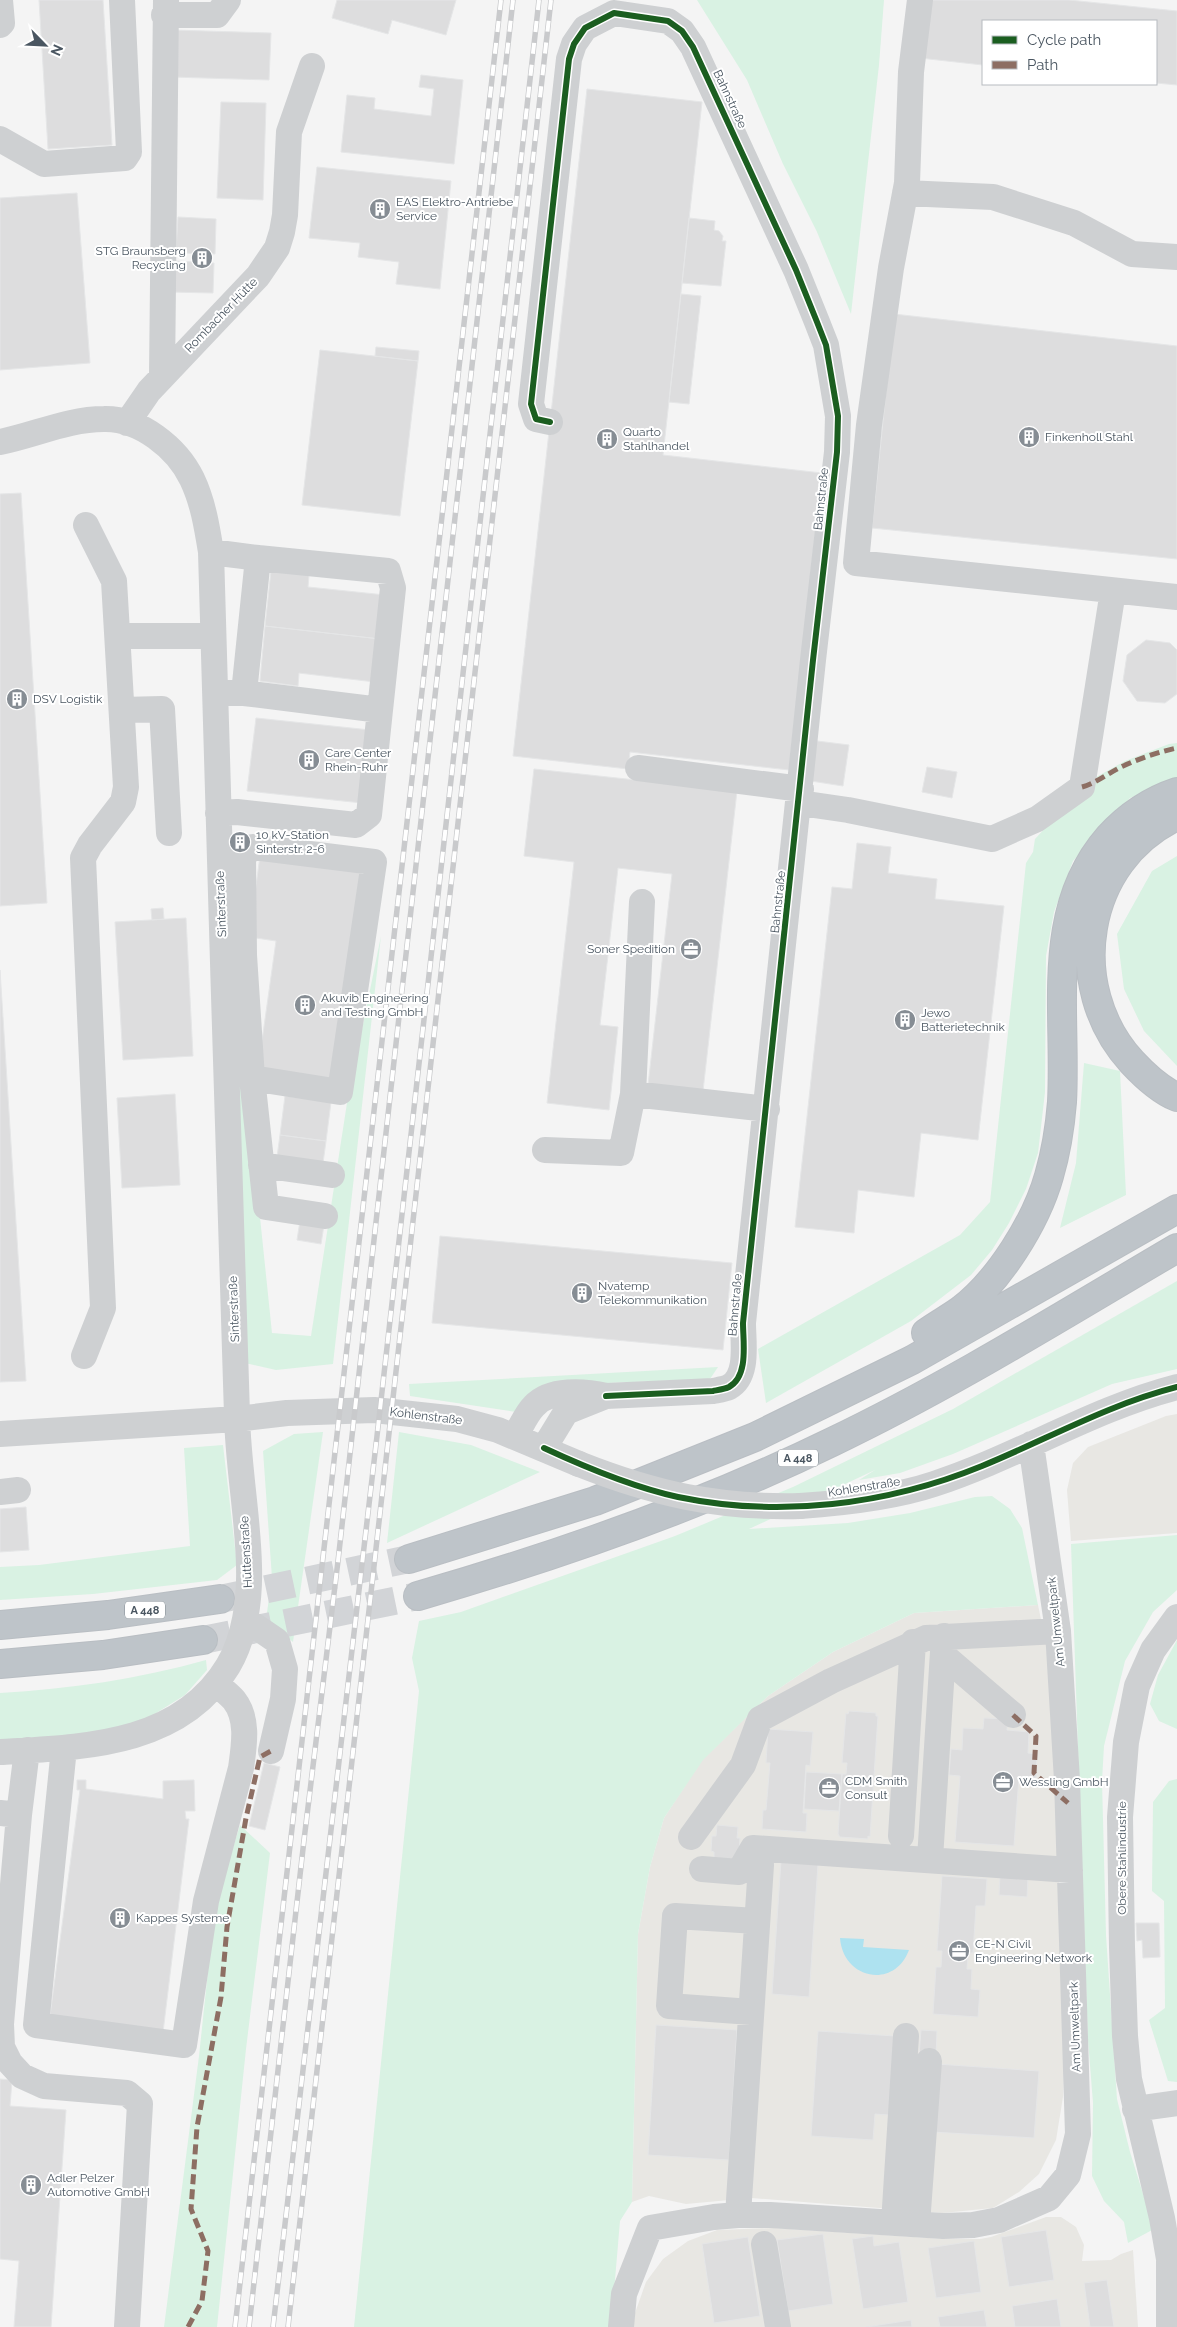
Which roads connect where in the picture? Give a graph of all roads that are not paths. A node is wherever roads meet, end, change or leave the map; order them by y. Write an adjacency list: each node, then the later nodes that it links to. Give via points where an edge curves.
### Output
1 (0, 0): 6 (street)
2 (122, 0): 8 (street, via 129,152 125,158 44,164)
3 (228, 0): 5 (street, via 217,15)
4 (920, 0): 9 (street, via 911,72)
5 (165, 7): 11 (street)
6 (0, 26)
7 (312, 66): 11 (street, Rombacher Hütte, via 289,132 285,215 276,248 258,276)
8 (0, 139)
9 (905, 193): 10 (street, via 993,197 1074,223 1132,254); 19 (street, via 869,425)
10 (1177, 257)
11 (162, 376): 13 (street, Rombacher Hütte)
12 (550, 422): 18 (street, Bahnstraße, via 536,419 531,404 569,59 585,28 614,13 668,20 682,31 693,47 796,270 826,345 838,416)
13 (128, 423): 14 (street, via 105,419 67,424); 16 (street, Sinterstraße, via 145,429 164,444 188,472 204,512)
14 (0, 442)
15 (86, 525): 22 (street, via 114,581)
16 (211, 552): 17 (street); 23 (street, Sinterstraße)
17 (258, 558): 25 (street); 27 (street, via 388,571 393,588)
18 (825, 560): 19 (street); 30 (street, Bahnstraße)
19 (856, 563): 20 (street)
20 (1113, 591): 21 (street); 30 (street, via 1082,787 1037,819 992,838 848,810)
21 (1177, 598)
22 (118, 636): 23 (street); 26 (street)
23 (213, 636): 24 (street, Sinterstraße)
24 (215, 693): 25 (street); 31 (street, Sinterstraße)
25 (244, 693): 27 (street)
26 (122, 710): 33 (street, via 162,709); 47 (street, via 124,802 83,858 103,1308)
27 (380, 710): 31 (street, via 369,815 356,825 237,812)
28 (638, 768): 30 (street)
29 (1177, 792): 49 (highway, via 1158,798 1119,826 1083,873 1076,891 1063,960 1059,1128 1049,1177 1028,1224 987,1285 962,1309 882,1358)
30 (800, 796): 40 (street, Bahnstraße)
31 (218, 813): 34 (street, Sinterstraße)
32 (1177, 816): 39 (highway, via 1128,851 1110,876 1096,913 1090,946 1094,985 1105,1023 1124,1053 1143,1074)
33 (169, 833)
34 (231, 856): 36 (street, Sinterstraße); 37 (street, via 253,846 374,862 340,1092)
35 (642, 902): 38 (street)
36 (234, 955): 37 (street); 51 (street, Sinterstraße)
37 (252, 1078): 42 (street)
38 (633, 1094): 40 (street); 41 (street, via 621,1153)
39 (1177, 1097)
40 (767, 1109): 50 (street, Bahnstraße, via 743,1323 742,1366 738,1379 729,1387 713,1391)
41 (545, 1150)
42 (261, 1165): 43 (street); 45 (street, via 266,1207)
43 (332, 1175)
44 (1177, 1209): 49 (highway)
45 (325, 1216)
46 (1177, 1248): 57 (highway, A 448, via 932,1392 771,1471 608,1536 509,1570)
47 (84, 1356)
48 (1177, 1387): 54 (street, Kohlenstraße, via 1138,1397)
49 (857, 1388): 56 (highway, via 755,1437 595,1501)
50 (606, 1396): 53 (street, Bahnstraße, via 591,1392 543,1398 533,1407); 55 (street, Bahnstraße, via 566,1412)
51 (237, 1419): 52 (street, Kohlenstraße); 53 (street, Kohlenstraße, via 287,1413 374,1410 457,1419); 60 (street, Hüttenstraße, via 249,1566)
52 (0, 1434)
53 (515, 1436): 55 (street, Kohlenstraße)
54 (1031, 1444): 55 (street, Kohlenstraße, bridge, via 933,1485 886,1496 800,1506 741,1505 678,1497 631,1484); 62 (street, Am Umweltpark)
55 (544, 1448)
56 (409, 1559)
57 (418, 1596)
58 (220, 1599): 61 (highway, A 448, via 108,1615)
59 (1177, 1618): 85 (street, Obere Stahlindustrie, via 1153,1650 1137,1686 1126,1742 1120,1817 1121,1927 1125,2036)
60 (245, 1619): 67 (street, Hüttenstraße, via 237,1650); 71 (street, via 277,1642 285,1669 283,1699)
61 (0, 1625)
62 (1058, 1631): 65 (street); 79 (street, Am Umweltpark)
63 (204, 1640): 66 (highway, via 102,1655)
64 (913, 1642): 65 (street, via 926,1638); 74 (street); 75 (street, via 760,1719 743,1765)
65 (944, 1646): 68 (street); 76 (street)
66 (0, 1664)
67 (216, 1684): 69 (street, Hüttenstraße, via 172,1722 103,1744); 69 (street, via 234,1700 244,1722 244,1748 206,1901 184,2046 36,2025)
68 (1013, 1715)
69 (64, 1748): 70 (street, Hüttenstraße)
70 (27, 1750): 72 (street, Hüttenstraße); 73 (street)
71 (271, 1751)
72 (0, 1752)
73 (10, 1814): 90 (street, via 2,2047 22,2076 44,2086 126,2093 140,2104)
74 (901, 1836)
75 (691, 1837)
76 (930, 1859): 78 (street, via 753,1848 739,1872); 79 (street)
77 (761, 1865): 80 (street)
78 (702, 1870)
79 (1070, 1870): 88 (street, Am Umweltpark, via 1078,2134 1068,2175 1049,2198 999,2220 973,2225)
80 (757, 1921): 81 (street); 81 (street, via 675,1916 668,2006)
81 (751, 2012): 86 (street)
82 (906, 2036): 88 (street)
83 (929, 2061): 88 (street)
84 (1177, 2103): 85 (street)
85 (1135, 2110): 87 (street, Obere Stahlindustrie)
86 (738, 2215): 88 (street, Am Umweltpark); 91 (street, Am Umweltpark, via 650,2228 624,2294)
87 (1170, 2217): 93 (street, Obere Stahlindustrie)
88 (905, 2223)
89 (764, 2244): 92 (street)
90 (127, 2327)
91 (621, 2327)
92 (778, 2327)
93 (1169, 2327)

